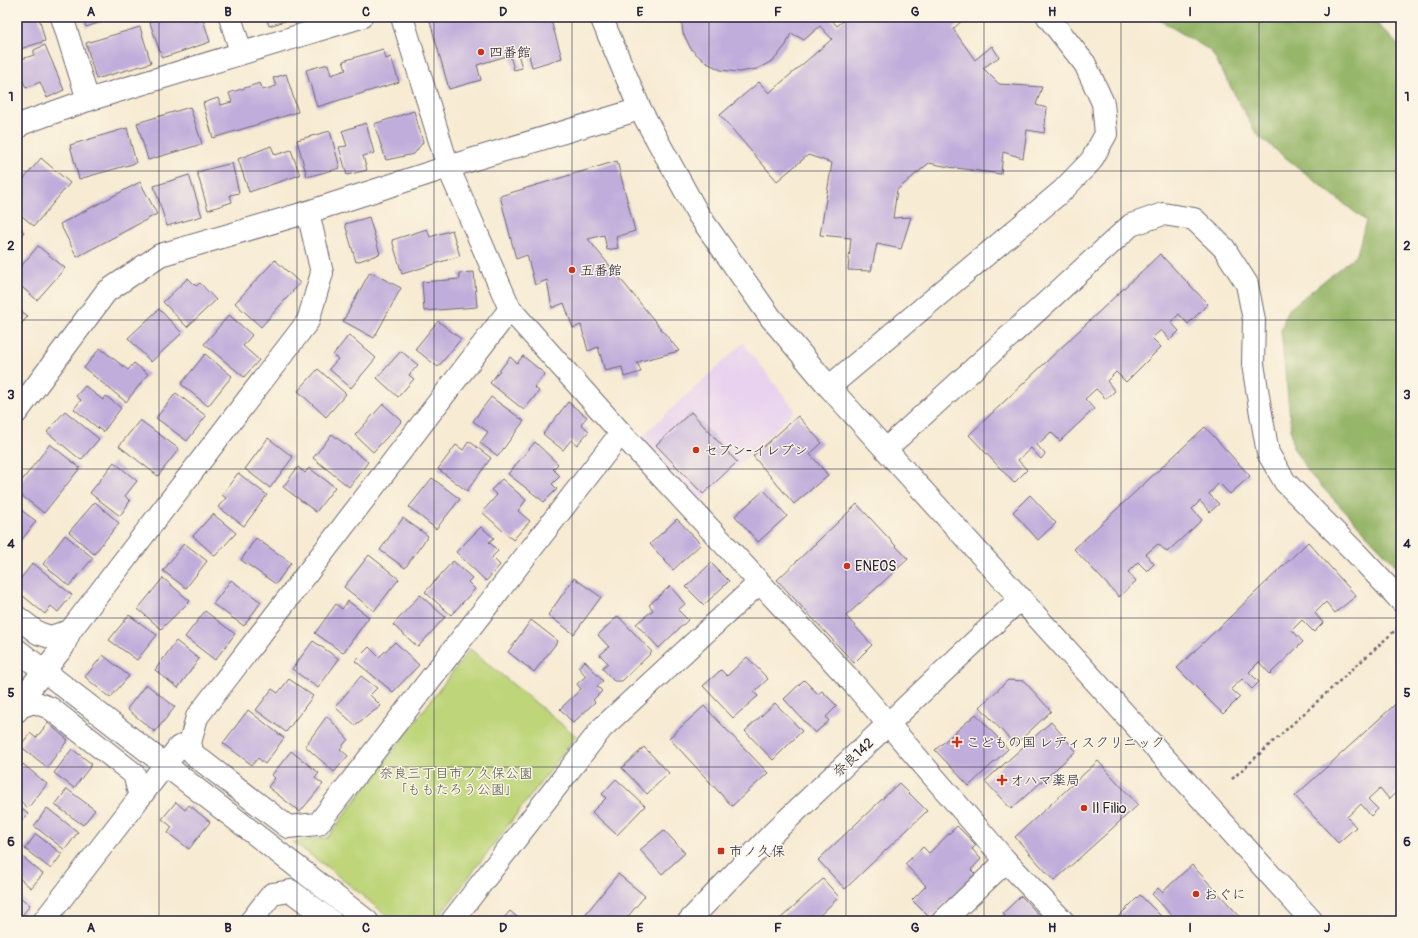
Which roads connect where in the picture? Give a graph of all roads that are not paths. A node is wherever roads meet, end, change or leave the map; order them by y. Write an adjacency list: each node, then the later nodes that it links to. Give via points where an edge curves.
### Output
1 (62, 17): 8 (street)
2 (230, 17): 7 (street)
3 (361, 17): 7 (street)
4 (402, 17): 11 (street)
5 (601, 17): 9 (street)
6 (1048, 17): 14 (street, via 1085,64 1103,103 1106,134 1091,160 1062,191)
7 (241, 52): 8 (street)
8 (88, 100): 10 (street, via 21,124)
9 (640, 109): 11 (street); 14 (street, via 698,214 771,318)
10 (17, 128)
11 (448, 167): 12 (street); 13 (street)
12 (308, 212): 15 (street, via 160,256 106,292); 22 (street, via 322,273 308,322)
13 (510, 309): 16 (street); 27 (street, via 197,717)
14 (829, 387): 17 (street)
15 (17, 412)
16 (621, 433): 18 (street); 27 (street, via 318,824 288,827 193,754)
17 (886, 449): 19 (street); 20 (street, via 1131,225 1163,214 1194,219 1224,248 1247,284 1254,320 1253,364 1268,453 1285,482)
18 (759, 583): 26 (street); 37 (street, via 602,728)
19 (1021, 598): 26 (street, 奈良142); 41 (street)
20 (1401, 601)
21 (17, 617): 22 (street, via 38,633 50,637)
22 (70, 631): 24 (street, via 63,647)
23 (17, 650): 24 (street)
24 (44, 671): 25 (street, via 28,691); 28 (street)
25 (19, 709): 29 (street, via 34,702 50,708 134,774)
26 (888, 724): 30 (street); 38 (street, 奈良142, via 773,833)
27 (190, 743): 28 (street, via 179,747)
28 (165, 764): 29 (street); 31 (street)
29 (140, 797): 33 (street)
30 (1006, 861): 39 (street); 40 (street)
31 (295, 864): 32 (street); 36 (street)
32 (272, 894): 34 (street); 35 (street, via 291,891)
33 (44, 921)
34 (251, 921)
35 (331, 921)
36 (367, 921)
37 (452, 921)
38 (690, 921)
39 (943, 921)
40 (1063, 921)
41 (1312, 921)

